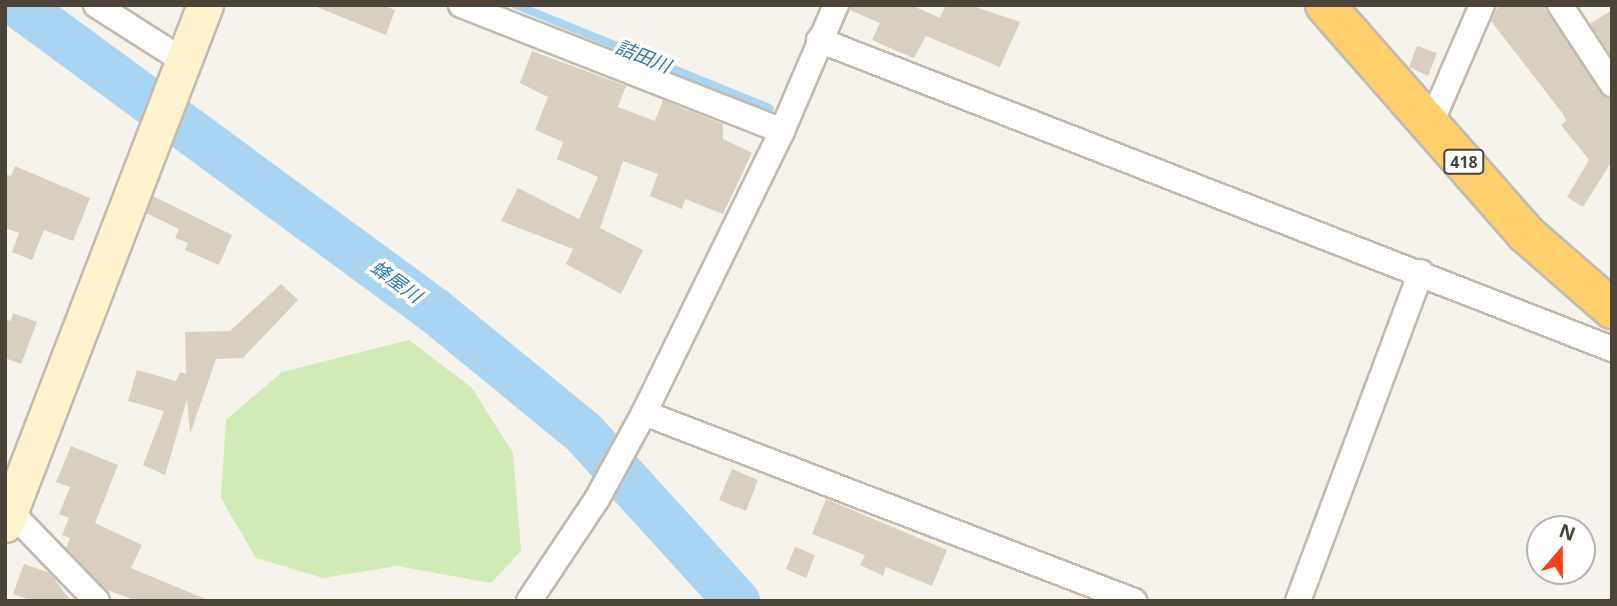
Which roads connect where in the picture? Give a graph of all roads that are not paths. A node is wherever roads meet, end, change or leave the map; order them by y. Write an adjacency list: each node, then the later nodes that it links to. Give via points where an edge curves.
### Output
1 (96, 5): 9 (street)
2 (205, 5): 9 (street)
3 (461, 5): 12 (street)
4 (836, 5): 8 (street)
5 (1325, 5): 11 (highway, 418)
6 (1482, 5): 11 (street)
7 (1560, 5): 10 (street)
8 (819, 40): 12 (street); 13 (street)
9 (181, 69): 17 (street)
10 (1612, 84)
11 (1431, 123): 14 (highway, 418, via 1525,233)
12 (782, 131): 16 (street)
13 (1421, 272): 15 (street); 21 (street)
14 (1612, 309)
15 (1612, 349)
16 (638, 423): 19 (street, via 597,499); 20 (street)
17 (7, 513): 18 (street)
18 (97, 601)
19 (529, 601)
20 (1134, 601)
21 (1298, 601)

